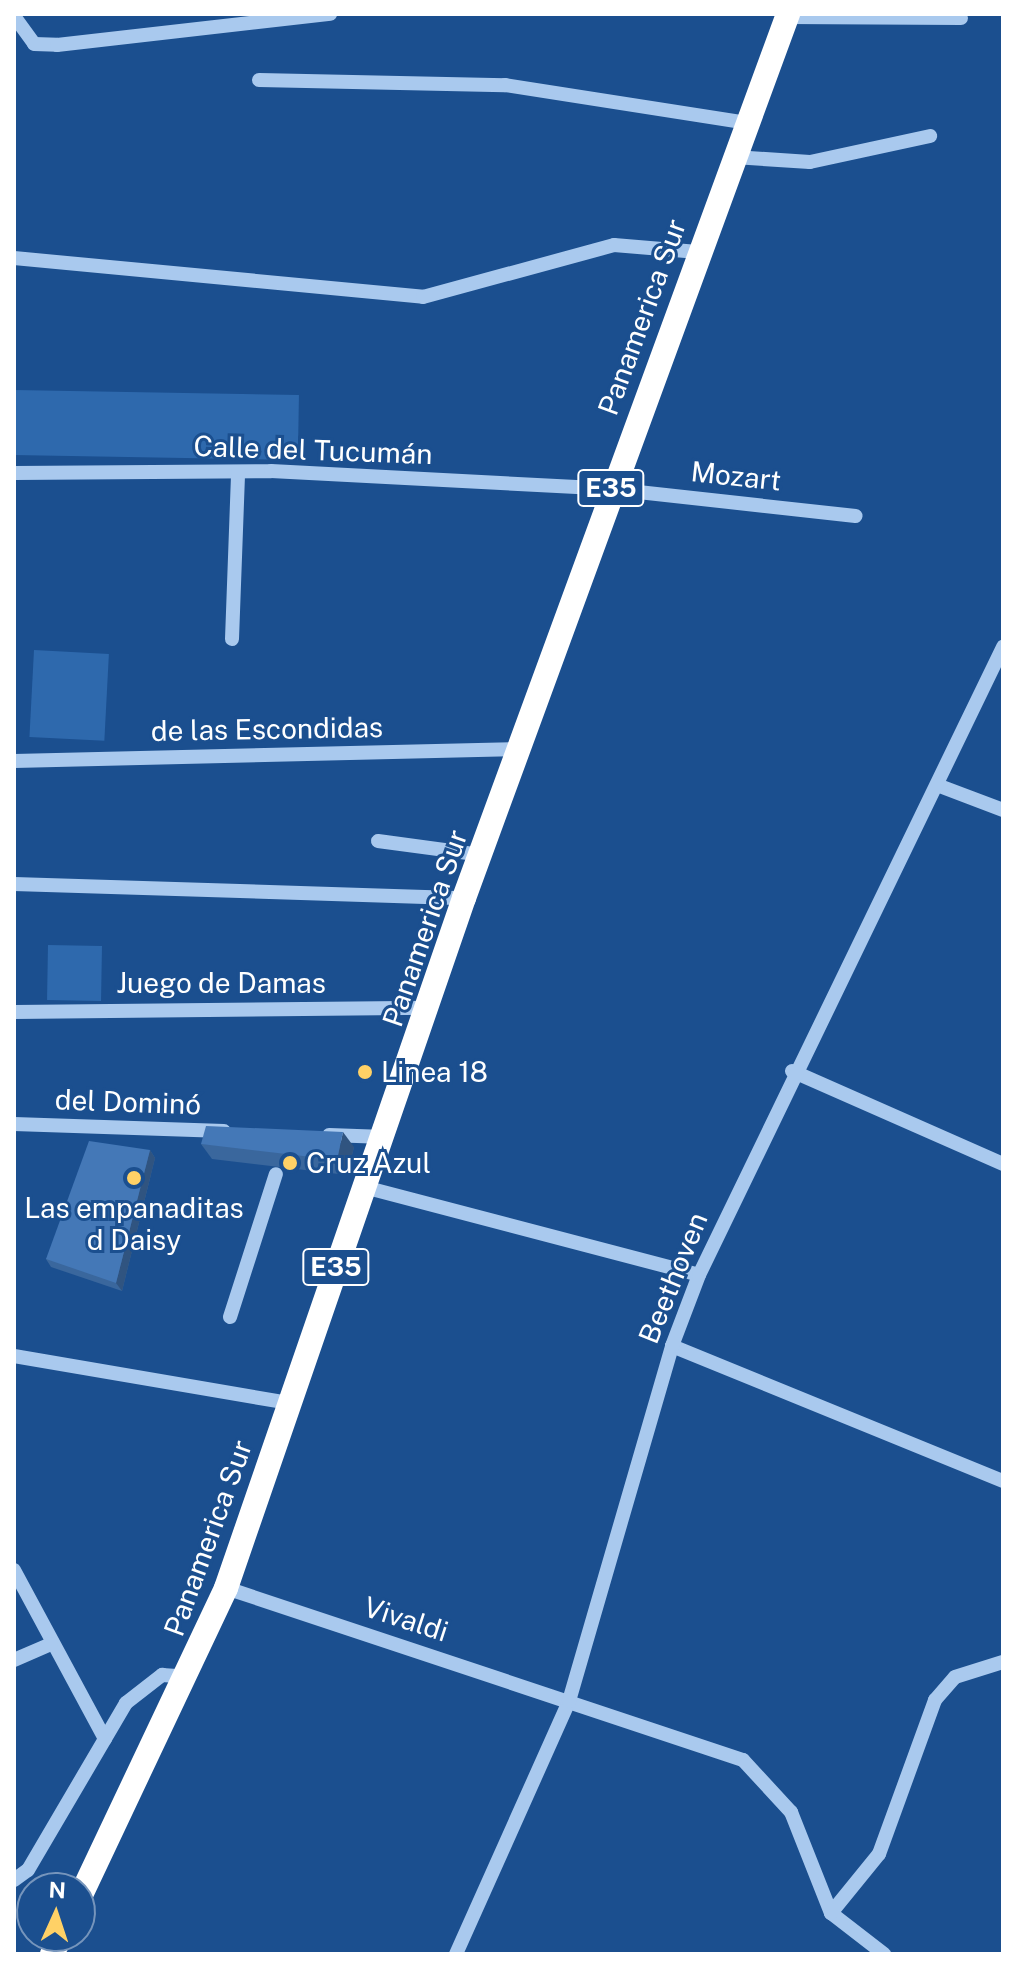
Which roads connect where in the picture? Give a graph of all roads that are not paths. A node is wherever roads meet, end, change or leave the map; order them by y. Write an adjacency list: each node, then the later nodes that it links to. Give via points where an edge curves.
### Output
1 (330, 14): 3 (street, via 57,45 34,44)
2 (788, 15): 4 (street); 6 (highway, Panamerica Sur / E35)
3 (14, 16)
4 (961, 18)
5 (259, 80): 6 (street, via 505,85)
6 (747, 123): 8 (highway, Panamerica Sur / E35)
7 (930, 136): 8 (street, via 810,162)
8 (734, 157): 9 (highway, Panamerica Sur / E35)
9 (698, 252): 10 (street, via 614,245 423,297); 13 (highway, Panamerica Sur / E35)
10 (14, 258)
11 (238, 472): 12 (street, Calle del Tucumán); 13 (street, Calle del Tucumán); 15 (street)
12 (14, 473)
13 (611, 489): 14 (street, Mozart); 17 (highway, Panamerica Sur / E35)
14 (856, 516)
15 (232, 639)
16 (1003, 647): 19 (street, Beethoven)
17 (521, 749): 18 (street, de las Escondidas); 22 (highway, Panamerica Sur / E35)
18 (14, 761)
19 (937, 785): 20 (street); 27 (street, Beethoven)
20 (1003, 810)
21 (378, 841): 22 (street)
22 (481, 855): 24 (highway, Panamerica Sur / E35)
23 (14, 884): 24 (street)
24 (464, 898): 25 (highway, Panamerica Sur / E35)
25 (429, 1008): 26 (street, Juego de Damas); 31 (highway, Panamerica Sur / E35)
26 (14, 1012)
27 (792, 1071): 32 (street); 35 (street, Beethoven)
28 (14, 1124): 29 (street, del Dominó)
29 (246, 1132)
30 (307, 1134): 31 (street)
31 (385, 1137): 34 (highway, Panamerica Sur / E35)
32 (1003, 1164)
33 (276, 1174): 36 (street)
34 (364, 1187): 35 (street); 39 (highway, Panamerica Sur / E35)
35 (699, 1275): 37 (street, Beethoven)
36 (230, 1317)
37 (672, 1346): 40 (street); 47 (street, Beethoven)
38 (14, 1356): 39 (street)
39 (290, 1403): 42 (highway, Panamerica Sur / E35)
40 (1003, 1481)
41 (14, 1570): 43 (street)
42 (226, 1588): 46 (highway, Panamerica Sur / E35); 47 (street, Vivaldi)
43 (51, 1644): 44 (street); 48 (street)
44 (14, 1660)
45 (1003, 1662): 51 (street, via 955,1677 935,1700 879,1854)
46 (188, 1677): 48 (street, via 162,1675 148,1683); 49 (highway, Panamerica Sur / E35)
47 (569, 1701): 51 (street, Vivaldi, via 743,1760 791,1812); 52 (street, Beethoven)
48 (105, 1739): 50 (street, via 28,1870)
49 (92, 1872)
50 (14, 1880)
51 (831, 1913): 53 (street)
52 (456, 1954)
53 (884, 1954)

